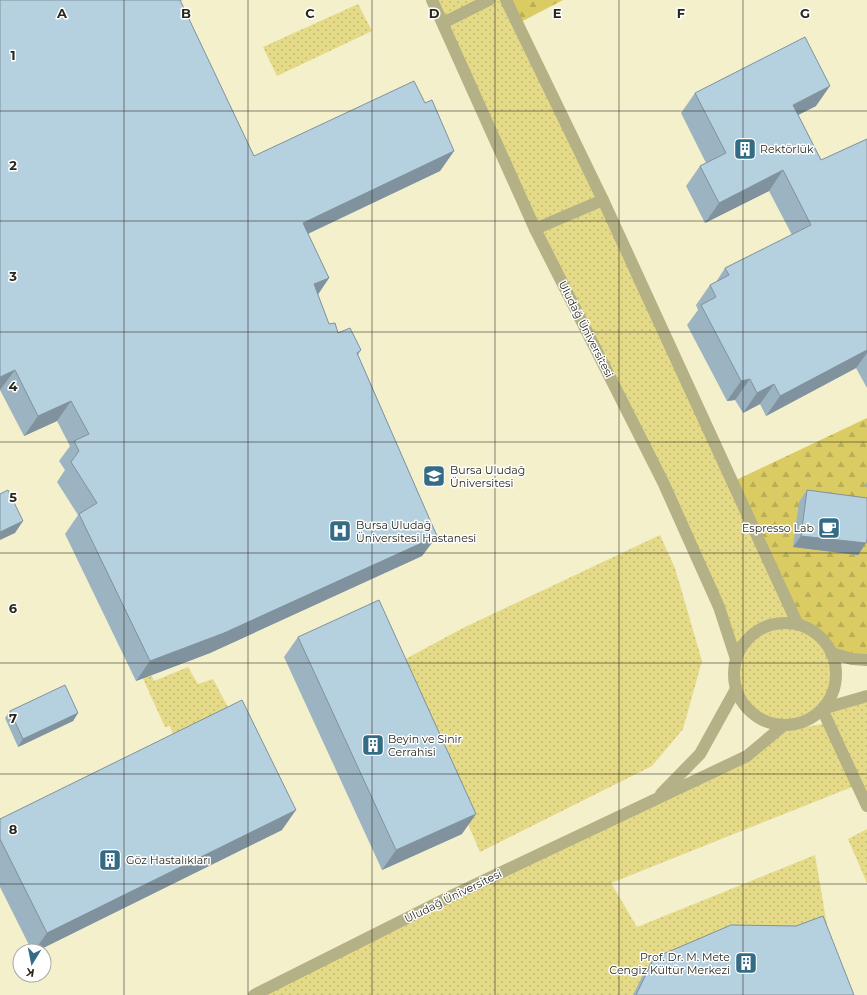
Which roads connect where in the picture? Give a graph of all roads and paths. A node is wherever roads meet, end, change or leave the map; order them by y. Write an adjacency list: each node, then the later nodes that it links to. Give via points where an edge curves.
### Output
1 (432, 0): 4 (street, Uludağ Üniversitesi)
2 (489, 0): 4 (street)
3 (506, 0): 5 (street)
4 (443, 23): 6 (street, Uludağ Üniversitesi)
5 (603, 200): 6 (street); 7 (street)
6 (535, 229): 9 (street, Uludağ Üniversitesi, via 663,482 718,606)
7 (798, 625): 8 (street, Uludağ Üniversitesi, via 812,631 823,640); 9 (street, Uludağ Üniversitesi, via 767,626 748,639)
8 (831, 653): 10 (street); 13 (street, Uludağ Üniversitesi, via 835,667 835,682 831,696)
9 (736, 659): 11 (street, Uludağ Üniversitesi)
10 (867, 660)
11 (736, 689): 14 (street, Uludağ Üniversitesi, via 743,703 754,715 768,722); 15 (street, Uludağ Üniversitesi, via 700,754)
12 (867, 696): 13 (street, Uludağ Üniversitesi)
13 (822, 709): 14 (street, Uludağ Üniversitesi, via 811,718); 16 (street)
14 (784, 725): 15 (street, Uludağ Üniversitesi, via 747,756)
15 (654, 800): 17 (street, Uludağ Üniversitesi, via 443,900)
16 (867, 806)
17 (254, 995)

